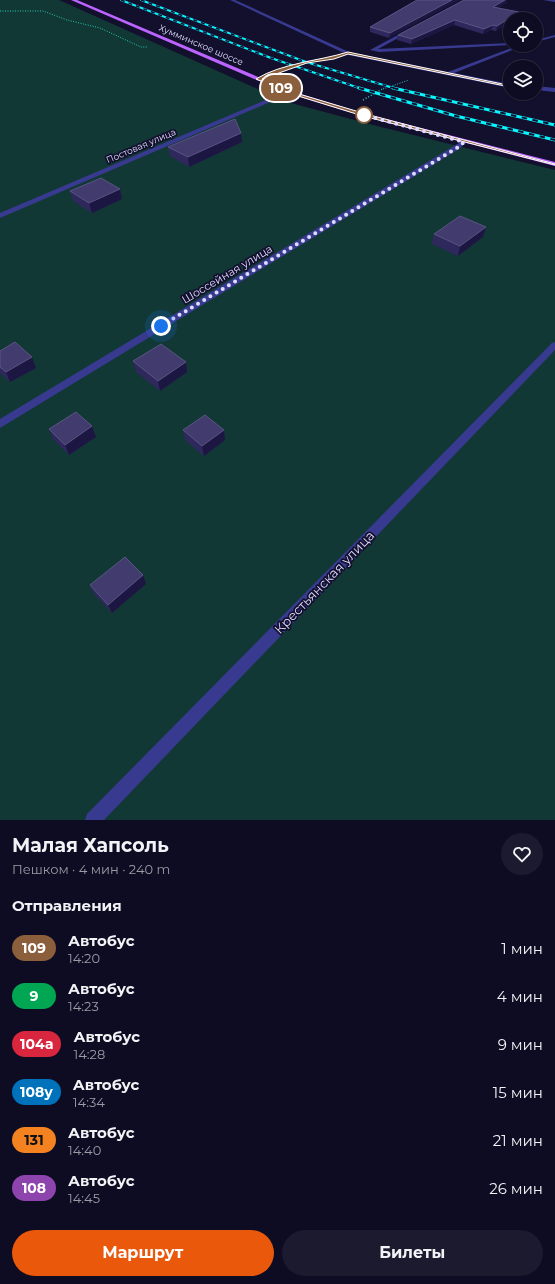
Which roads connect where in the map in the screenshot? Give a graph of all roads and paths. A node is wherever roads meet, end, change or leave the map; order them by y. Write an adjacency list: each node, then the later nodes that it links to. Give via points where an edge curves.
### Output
1 (73, 0): 16 (main road, Хумминское шоссе)
2 (232, 0): 13 (street)
3 (545, 0): 4 (street)
4 (555, 1)
5 (0, 11): 10 (path, via 44,11 100,28 141,46)
6 (412, 28): 11 (street)
7 (555, 36): 8 (street)
8 (543, 39)
9 (503, 45): 11 (street, via 379,51)
10 (154, 47)
11 (373, 49): 14 (street)
12 (503, 49): 15 (street)
13 (348, 53): 14 (street); 16 (street, via 306,62)
14 (360, 56): 15 (street)
15 (447, 74): 18 (street)
16 (258, 79): 21 (main road, Хумминское шоссе)
17 (410, 79): 22 (path, via 387,87)
18 (503, 85)
19 (543, 89): 20 (street)
20 (555, 90)
21 (289, 92): 23 (main road, Хумминское шоссе); 25 (street, Постовая улица)
22 (358, 103)
23 (464, 142): 24 (main road, Хумминское шоссе); 27 (street, Шоссейная улица)
24 (555, 164)
25 (0, 216)
26 (555, 345): 28 (street, Крестьянская улица)
27 (0, 424)
28 (93, 820)

